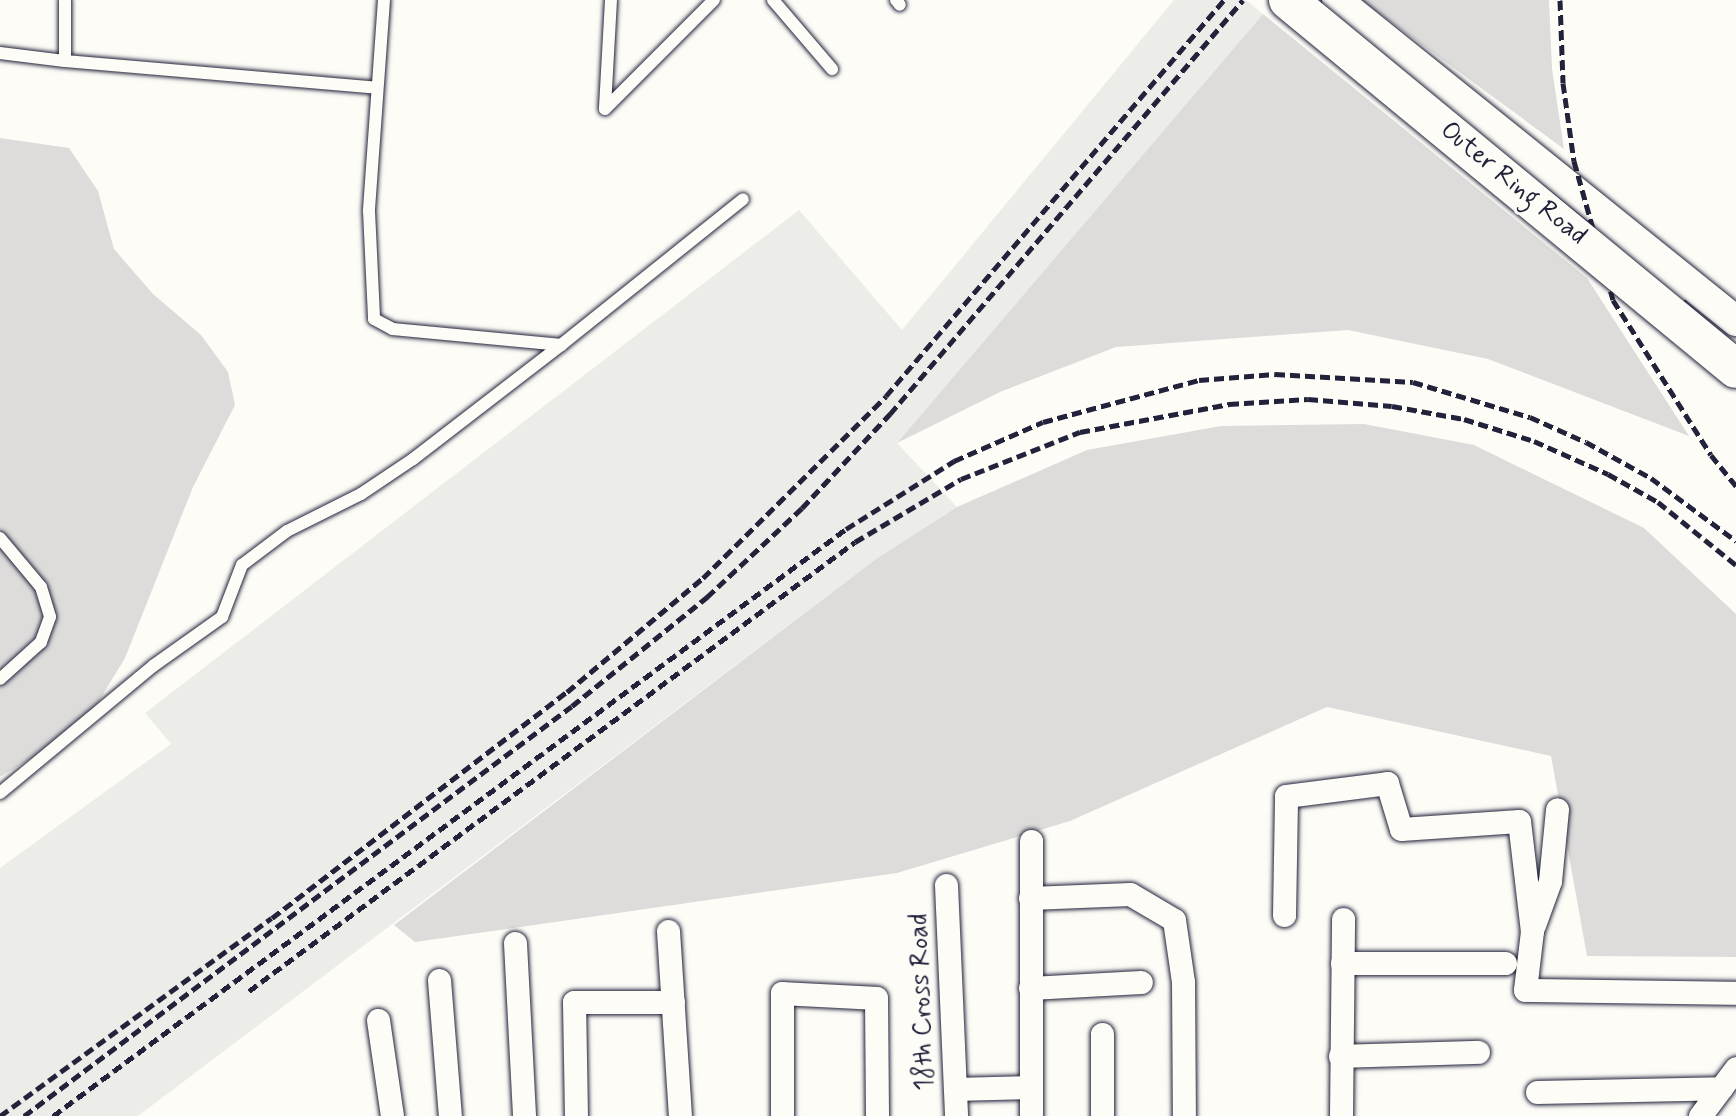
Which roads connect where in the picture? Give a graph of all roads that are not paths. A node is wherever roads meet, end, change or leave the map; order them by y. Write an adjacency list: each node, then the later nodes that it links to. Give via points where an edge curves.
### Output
1 (65, 0): 10 (lane)
2 (383, 0): 12 (lane)
3 (611, 0): 4 (lane, via 605,108)
4 (714, 0)
5 (774, 0): 11 (lane)
6 (1288, 0): 17 (highway, Outer Ring Road, bridge)
7 (1311, 0): 16 (highway, Outer Ring Road, via 1518,162)
8 (1337, 0): 14 (street)
9 (0, 53): 10 (lane)
10 (65, 61): 12 (lane)
11 (832, 69)
12 (377, 88): 15 (lane, via 369,211 374,319 393,329)
13 (743, 199): 15 (lane)
14 (1736, 321)
15 (561, 345): 20 (lane, via 361,495 287,531 242,565 222,617 153,666)
16 (1736, 348)
17 (1736, 369)
18 (0, 538): 19 (lane, via 41,587 50,617 41,642)
19 (0, 679)
20 (0, 793)
21 (1557, 809): 28 (street, via 1550,881)
22 (1031, 841): 24 (street)
23 (946, 885): 44 (street, 18th Cross Road)
24 (1030, 898): 34 (street); 56 (street, via 1130,894 1174,920 1183,982)
25 (1284, 915): 28 (street, via 1286,796 1387,783 1401,829 1519,821)
26 (1343, 919): 30 (street)
27 (668, 931): 36 (street)
28 (1532, 931): 35 (street, via 1525,990)
29 (515, 943): 48 (street)
30 (1342, 963): 31 (street); 40 (street)
31 (1505, 963)
32 (439, 980): 47 (street)
33 (1141, 982): 34 (street)
34 (1030, 988): 42 (street)
35 (1736, 993)
36 (673, 1002): 49 (street, via 574,1002); 50 (street)
37 (378, 1020): 46 (street)
38 (1102, 1034): 55 (street)
39 (1478, 1052): 40 (street)
40 (1340, 1056): 57 (street)
41 (1736, 1068): 43 (street)
42 (1031, 1087): 44 (street); 54 (street)
43 (1721, 1088): 45 (street); 58 (street)
44 (954, 1089): 53 (street, 18th Cross Road)
45 (1538, 1091)
46 (391, 1116)
47 (450, 1116)
48 (524, 1116)
49 (576, 1116)
50 (680, 1116)
51 (782, 1116): 52 (street, via 782,993 876,998)
52 (877, 1116)
53 (956, 1116)
54 (1031, 1116)
55 (1102, 1116)
56 (1184, 1116)
57 (1341, 1116)
58 (1700, 1116)

